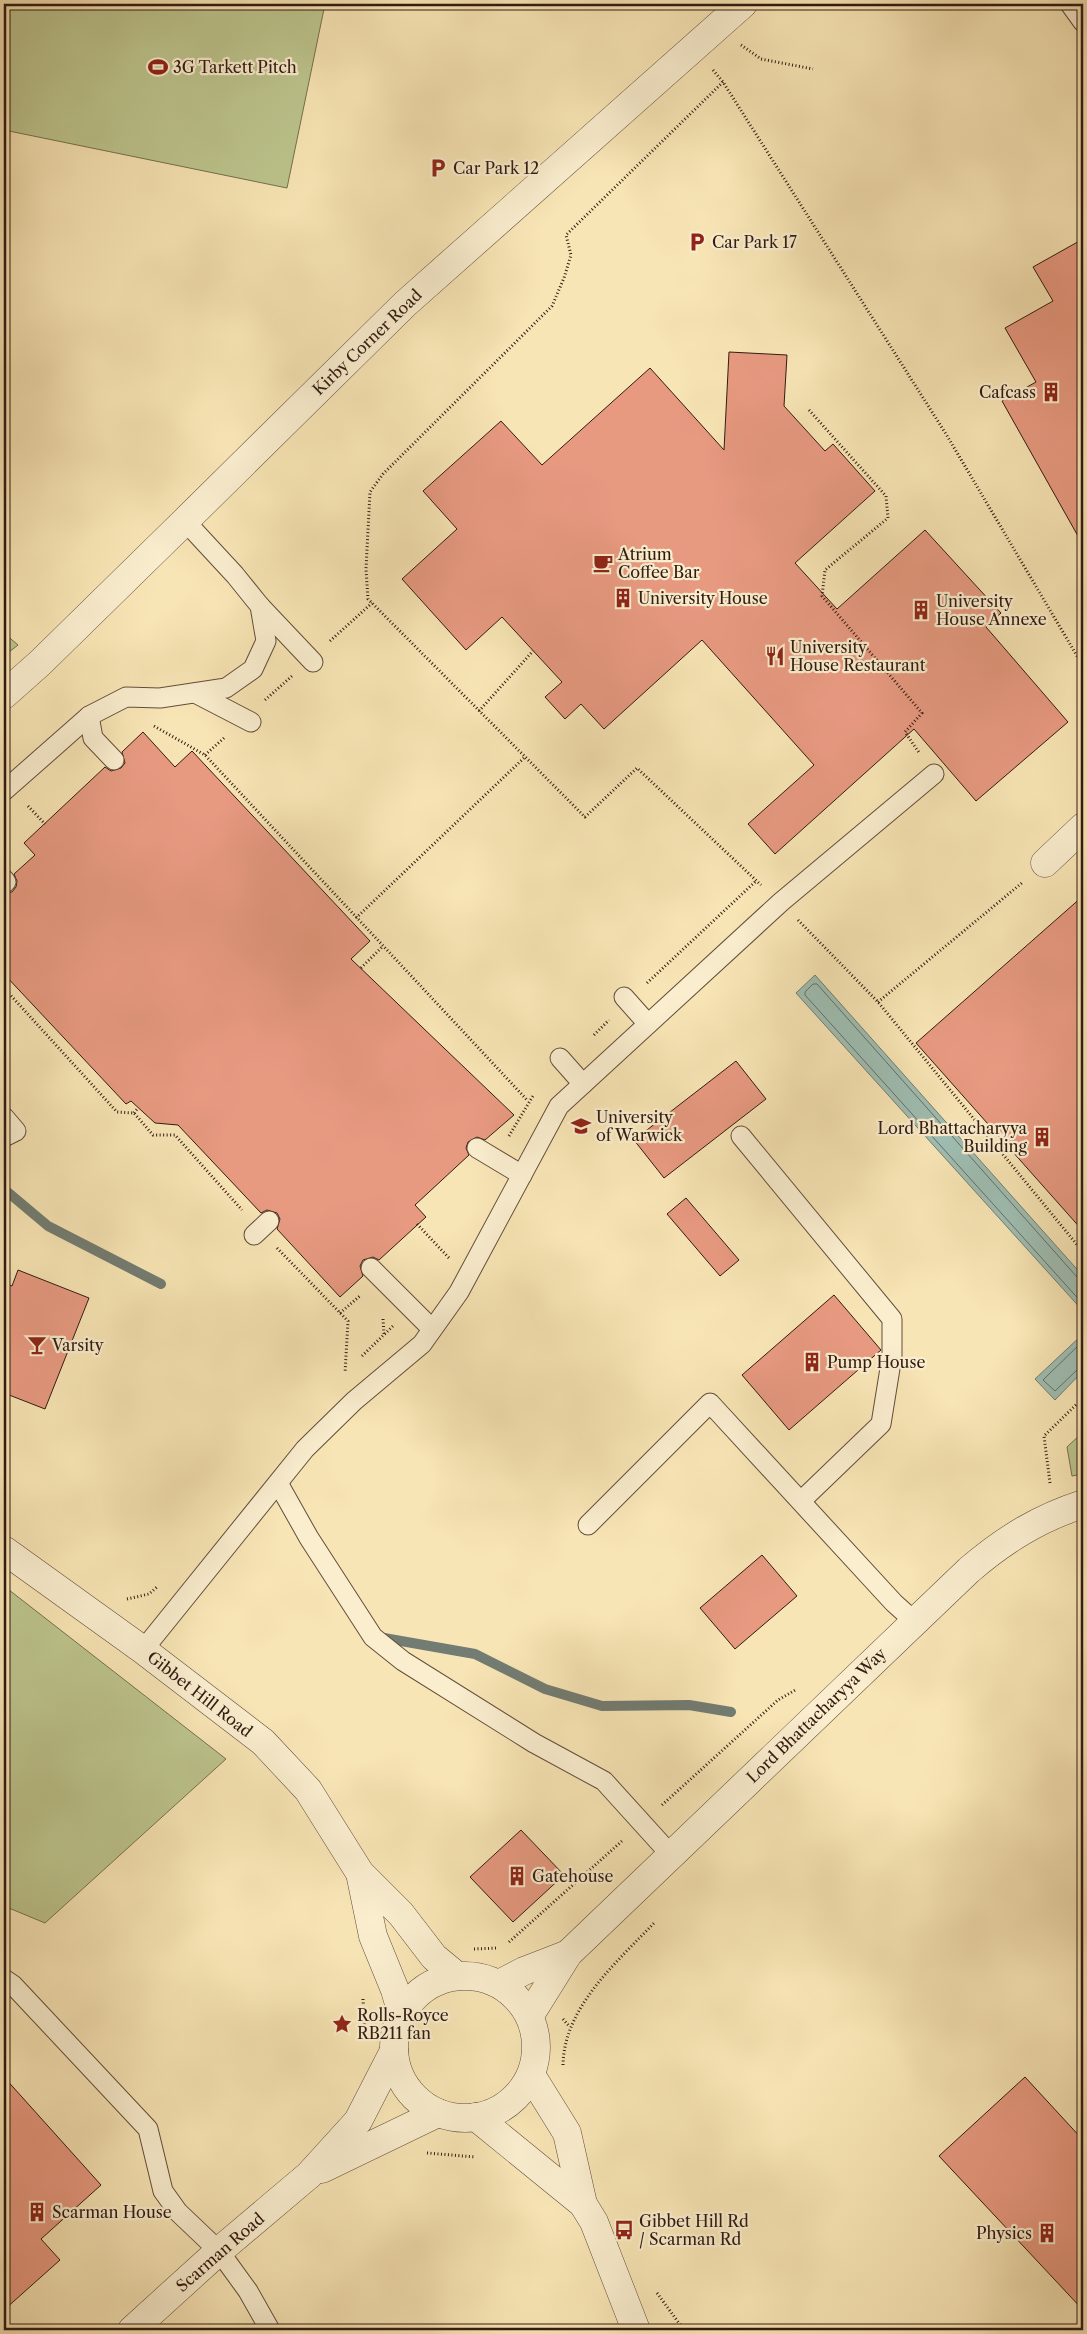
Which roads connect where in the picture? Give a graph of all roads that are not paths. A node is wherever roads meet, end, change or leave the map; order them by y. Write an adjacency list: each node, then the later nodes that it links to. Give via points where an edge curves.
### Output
1 (743, 4): 4 (street, Kirby Corner Road, via 405,304)
2 (1070, 4): 3 (lane)
3 (1083, 22)
4 (186, 521): 5 (lane); 8 (street, Kirby Corner Road)
5 (260, 606): 6 (lane); 7 (lane, via 266,641 253,669 226,688)
6 (312, 661)
7 (195, 693): 9 (lane, via 160,698 126,697); 10 (lane)
8 (4, 695)
9 (89, 716): 11 (lane, via 93,738); 13 (lane)
10 (248, 720)
11 (114, 760)
12 (934, 774): 17 (lane, via 781,902)
13 (4, 791)
14 (1083, 827): 15 (street)
15 (1045, 863)
16 (624, 997): 17 (lane)
17 (648, 1024): 19 (lane)
18 (560, 1058): 19 (lane)
19 (583, 1084): 24 (lane, via 559,1106)
20 (4, 1117): 22 (lane, via 16,1131)
21 (741, 1136): 28 (lane, via 892,1319 892,1356 881,1424)
22 (4, 1137)
23 (477, 1148): 24 (lane)
24 (522, 1175): 26 (lane, via 459,1292)
25 (371, 1268): 26 (lane)
26 (432, 1329): 27 (lane, via 422,1344 354,1401 305,1449)
27 (278, 1483): 33 (lane); 34 (lane, via 373,1637 403,1661 526,1738 604,1781)
28 (801, 1501): 30 (lane, via 710,1403); 32 (lane)
29 (1083, 1504): 32 (street, Lord Bhattacharyya Way, via 1057,1512 995,1547)
30 (588, 1525)
31 (4, 1550): 33 (street, Gibbet Hill Road)
32 (914, 1621): 34 (street, Lord Bhattacharyya Way)
33 (143, 1650): 35 (street, Gibbet Hill Road, via 263,1742 308,1790)
34 (670, 1855): 36 (street, Lord Bhattacharyya Way)
35 (360, 1872): 37 (street, Gibbet Hill Road, via 400,1914 434,1957); 40 (street, Gibbet Hill Road, via 373,1936)
36 (568, 1954): 39 (street, Lord Bhattacharyya Way); 41 (street, Lord Bhattacharyya Way)
37 (458, 1976): 39 (street, via 484,1978); 40 (street, via 422,1990)
38 (4, 1979): 48 (lane, via 148,2129 163,2191 178,2212)
39 (499, 1984): 41 (street, via 513,1994)
40 (402, 2014): 42 (street, via 396,2027)
41 (530, 2016): 43 (street, via 537,2045)
42 (394, 2051): 44 (street, via 402,2080 409,2090); 46 (street, Scarman Road, via 358,2120)
43 (531, 2075): 45 (street, via 512,2100 495,2112); 47 (street, via 567,2133)
44 (438, 2113): 45 (street, via 450,2117); 46 (street, Scarman Road)
45 (476, 2117): 47 (street)
46 (309, 2175): 48 (street, Scarman Road)
47 (583, 2204): 51 (street, via 594,2222)
48 (219, 2251): 49 (street, Scarman Road); 50 (lane, via 248,2291)
49 (132, 2330)
50 (270, 2330)
51 (636, 2330)

